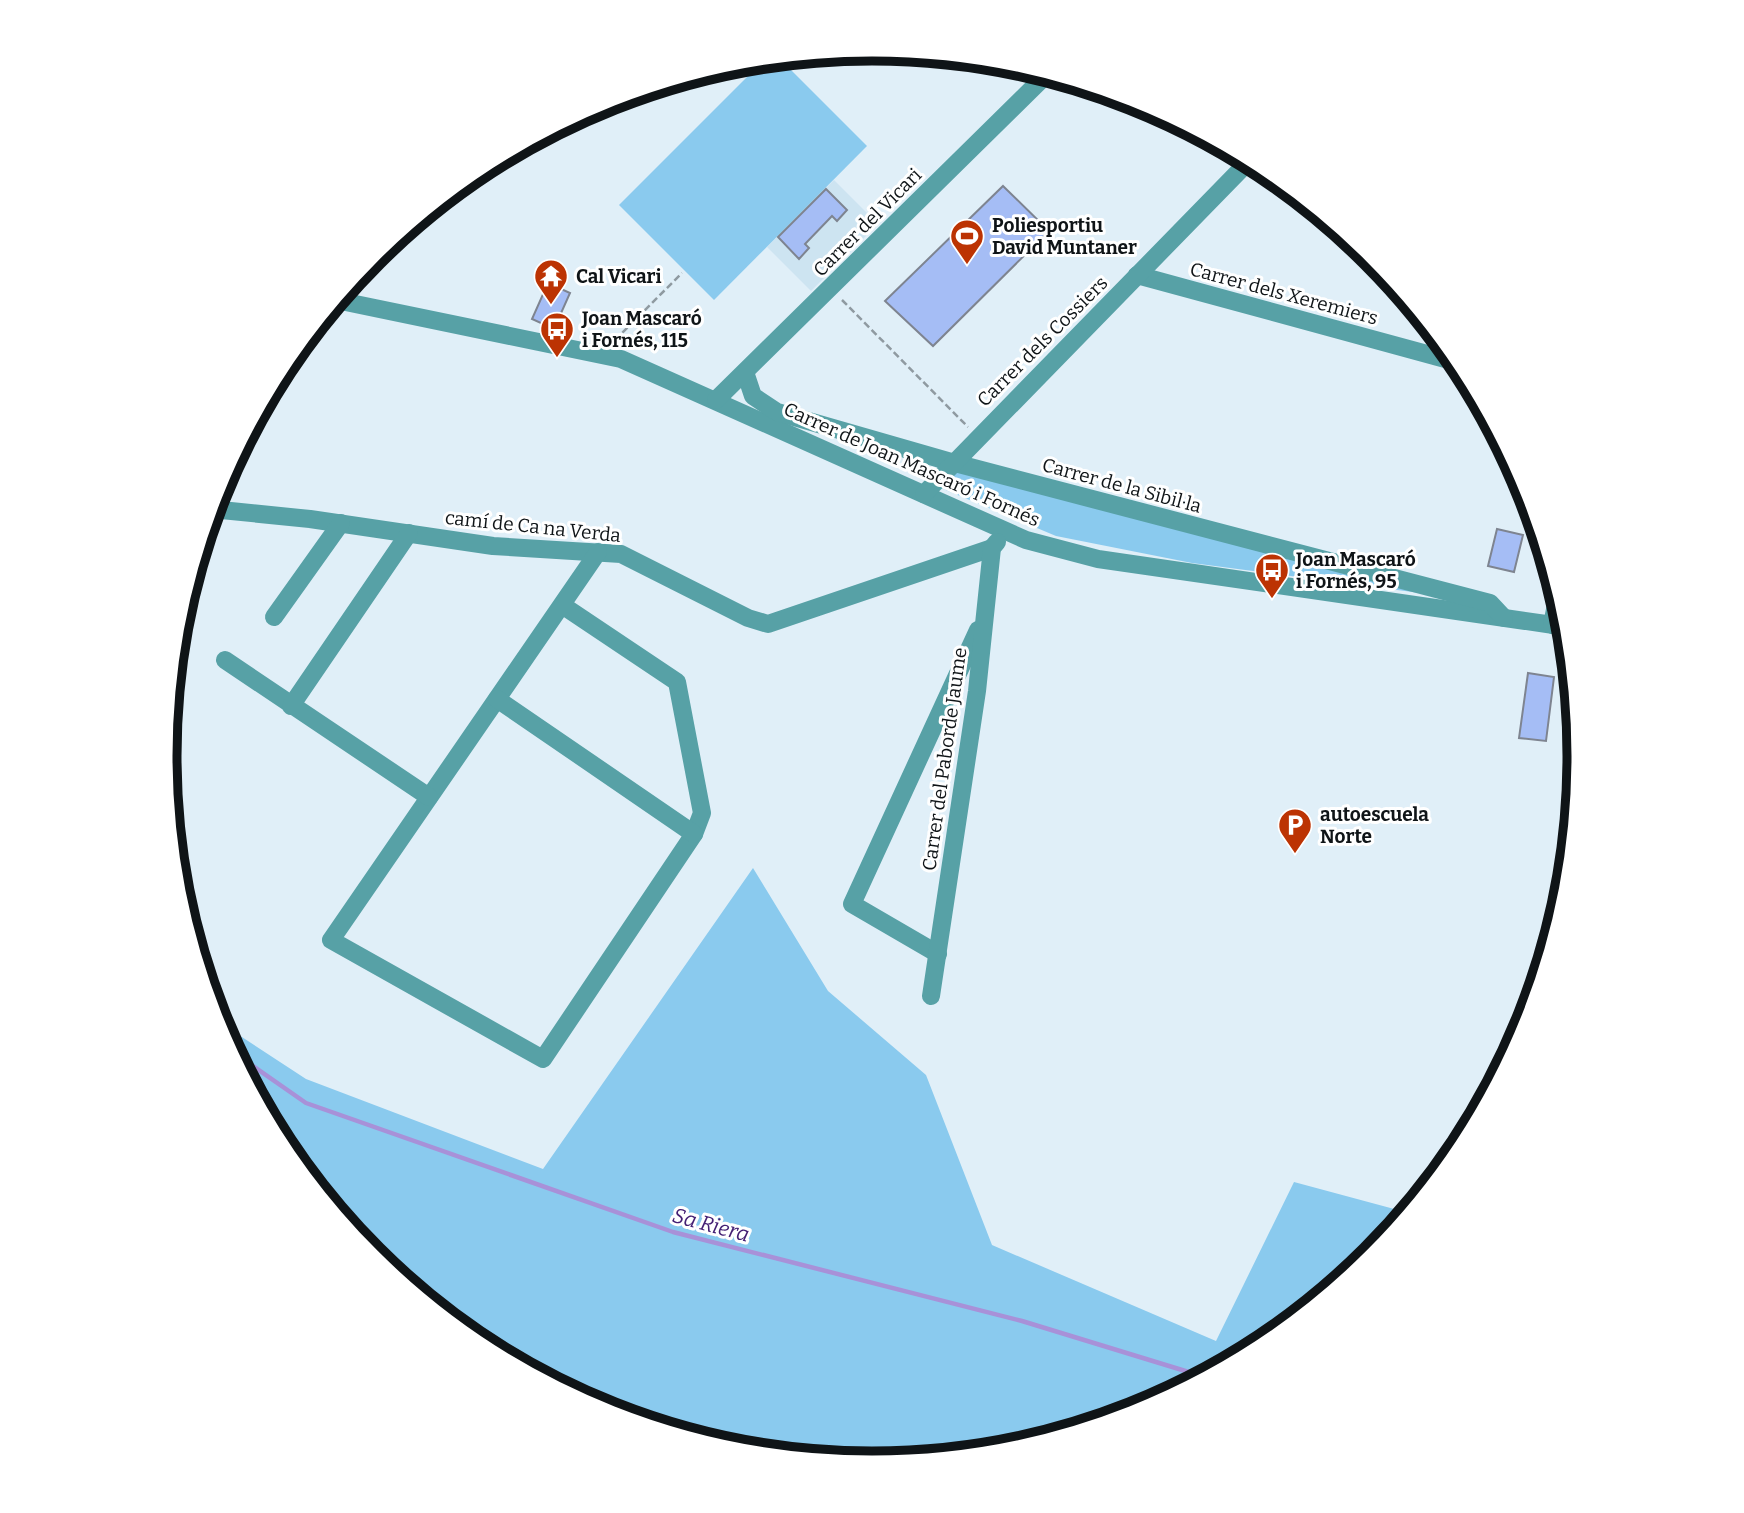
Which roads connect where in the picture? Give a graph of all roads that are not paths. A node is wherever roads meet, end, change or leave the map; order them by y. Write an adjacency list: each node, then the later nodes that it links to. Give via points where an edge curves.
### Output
1 (1039, 82): 6 (street, Carrer del Vicari)
2 (1242, 168): 3 (street, Carrer dels Cossiers)
3 (1137, 275): 5 (street, Carrer dels Xeremiers); 8 (street, Carrer dels Cossiers)
4 (346, 302): 7 (street, Carrer de Joan Mascaró i Fornés, via 621,359)
5 (1442, 358)
6 (745, 372): 7 (street, Carrer del Vicari); 8 (street, Carrer de la Sibil·la, via 753,396 777,412)
7 (716, 400): 9 (street, Carrer de Joan Mascaró i Fornés)
8 (951, 462): 9 (street, Carrer dels Cossiers); 19 (street, Carrer de la Sibil·la, via 1490,603)
9 (923, 494): 12 (street, Carrer de Joan Mascaró i Fornés)
10 (222, 510): 11 (street, camí de Ca na Verda)
11 (341, 523): 13 (street, camí de Ca na Verda); 17 (street)
12 (1005, 530): 14 (street, Carrer del Paborde Jaume); 19 (street, Carrer de Joan Mascaró i Fornés, via 1098,559)
13 (409, 533): 15 (street, camí de Ca na Verda, via 493,546); 23 (street)
14 (992, 548): 15 (street, camí de Ca na Verda, via 768,624 621,554); 18 (street, Carrer del Paborde Jaume)
15 (598, 552): 16 (street)
16 (562, 605): 22 (street); 25 (street, via 677,682 702,813)
17 (274, 617)
18 (984, 618): 26 (street, Carrer del Paborde Jaume); 26 (street, via 852,905)
19 (1504, 618): 20 (street, Carrer de Joan Mascaró i Fornés)
20 (1555, 625)
21 (225, 660): 23 (street)
22 (497, 699): 24 (street); 25 (street)
23 (291, 706): 24 (street)
24 (429, 797): 25 (street, via 331,940 543,1059)
25 (694, 834)
26 (938, 954): 27 (street, Carrer del Paborde Jaume)
27 (931, 996)

